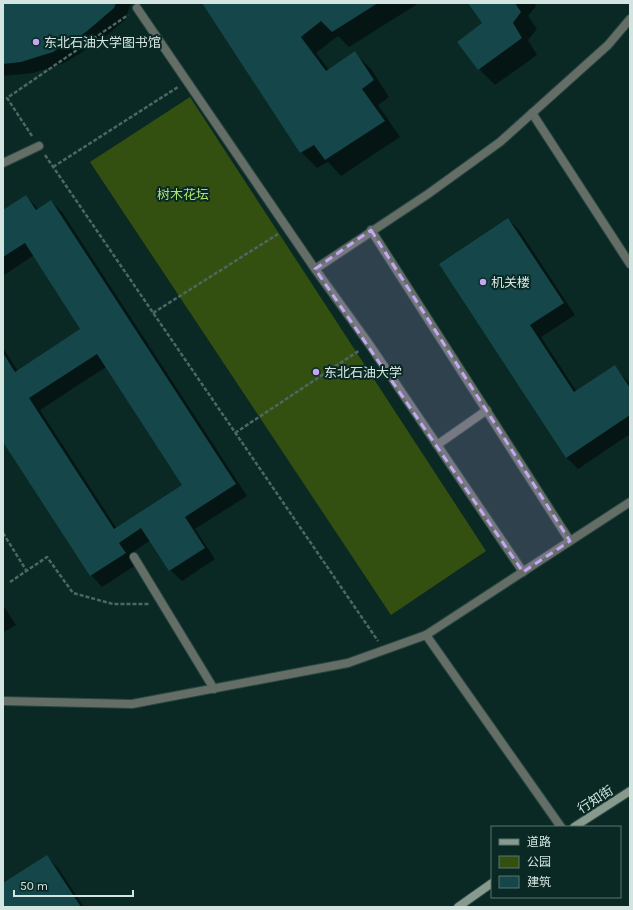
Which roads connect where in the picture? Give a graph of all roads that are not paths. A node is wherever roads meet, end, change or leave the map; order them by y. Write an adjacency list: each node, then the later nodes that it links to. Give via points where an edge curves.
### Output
1 (137, 8): 8 (street)
2 (630, 19): 3 (street, via 608,45)
3 (532, 113): 6 (street, via 494,146 428,194); 7 (street)
4 (39, 146): 5 (street)
5 (3, 163)
6 (372, 230): 8 (street); 9 (street)
7 (630, 264)
8 (315, 269): 10 (street)
9 (487, 410): 10 (street); 12 (street)
10 (437, 445): 14 (street)
11 (630, 502): 12 (street)
12 (570, 541): 14 (street)
13 (134, 557): 16 (street)
14 (522, 572): 15 (street)
15 (426, 635): 16 (street, via 348,664); 19 (street)
16 (214, 689): 17 (street, via 132,704)
17 (3, 701)
18 (630, 791): 20 (main road, 行知街)
19 (560, 826)
20 (576, 826)
21 (491, 885): 22 (main road)
22 (458, 907)

